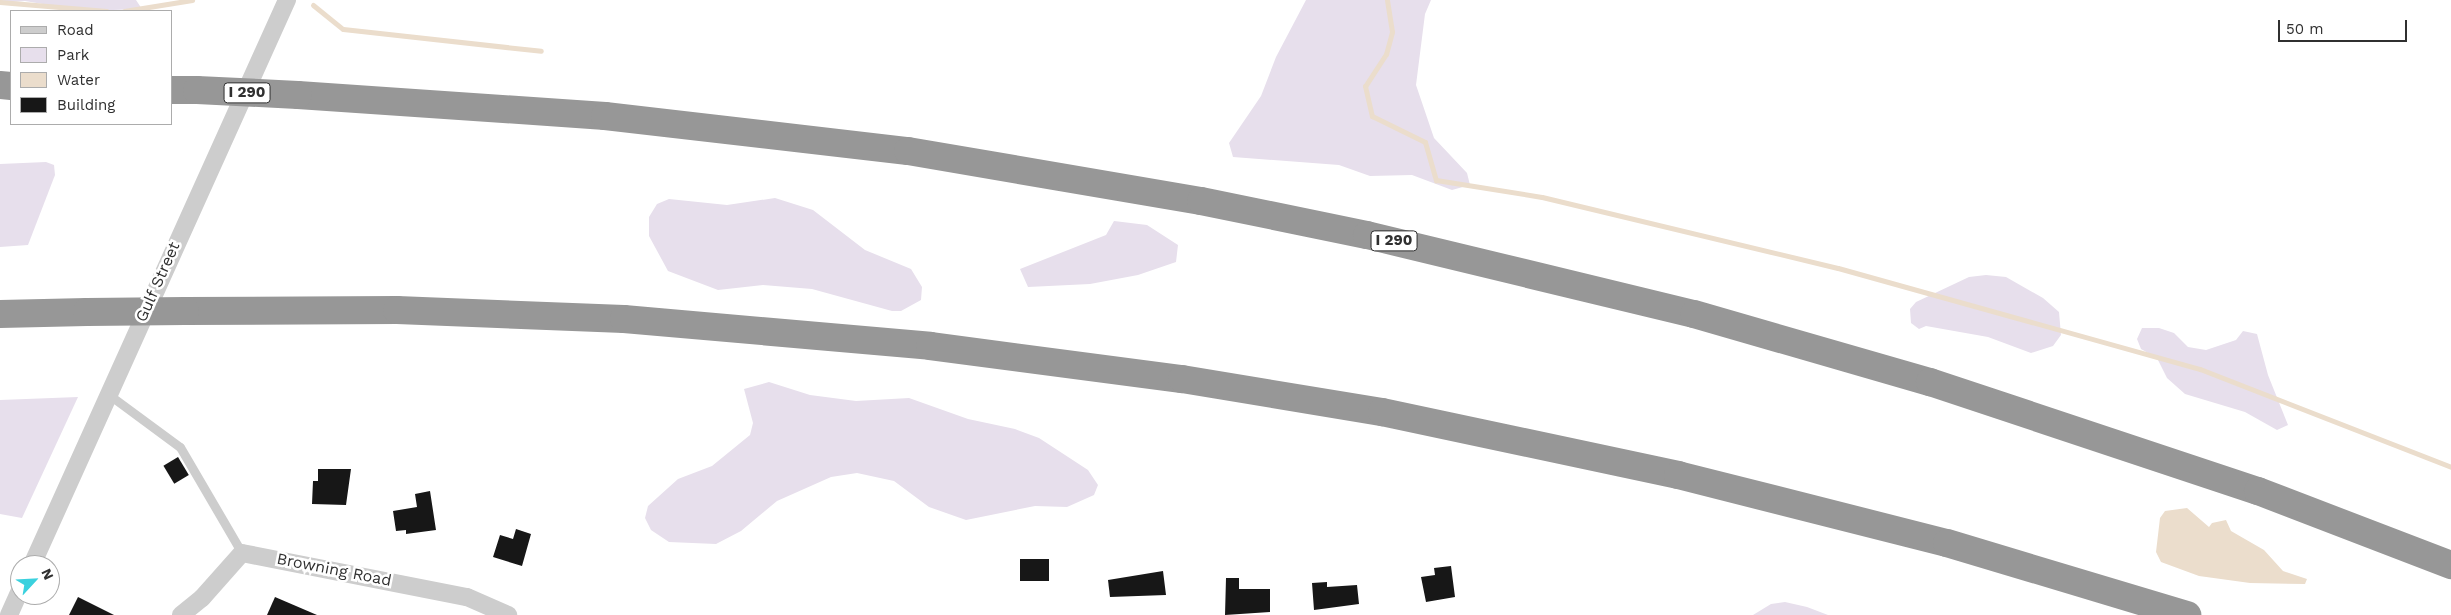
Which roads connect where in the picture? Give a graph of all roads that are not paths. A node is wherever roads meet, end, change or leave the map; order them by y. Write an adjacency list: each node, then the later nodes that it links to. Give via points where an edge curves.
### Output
1 (287, 0): 4 (street, Gulf Street)
2 (184, 90): 7 (highway, I 290, bridge, via 605,116 908,151 1192,200 1376,237 1694,314 1930,382 2258,491)
3 (0, 314): 10 (highway, bridge, via 398,310 624,319 930,346 1182,379 1382,412 1552,446 1776,498 1965,548)
4 (108, 394): 5 (lane, via 180,447); 6 (street, Gulf Street)
5 (242, 553): 8 (street, via 208,592); 9 (street, Browning Road, via 467,597)
6 (36, 555)
7 (2451, 565)
8 (181, 615)
9 (508, 615)
10 (2187, 615)

